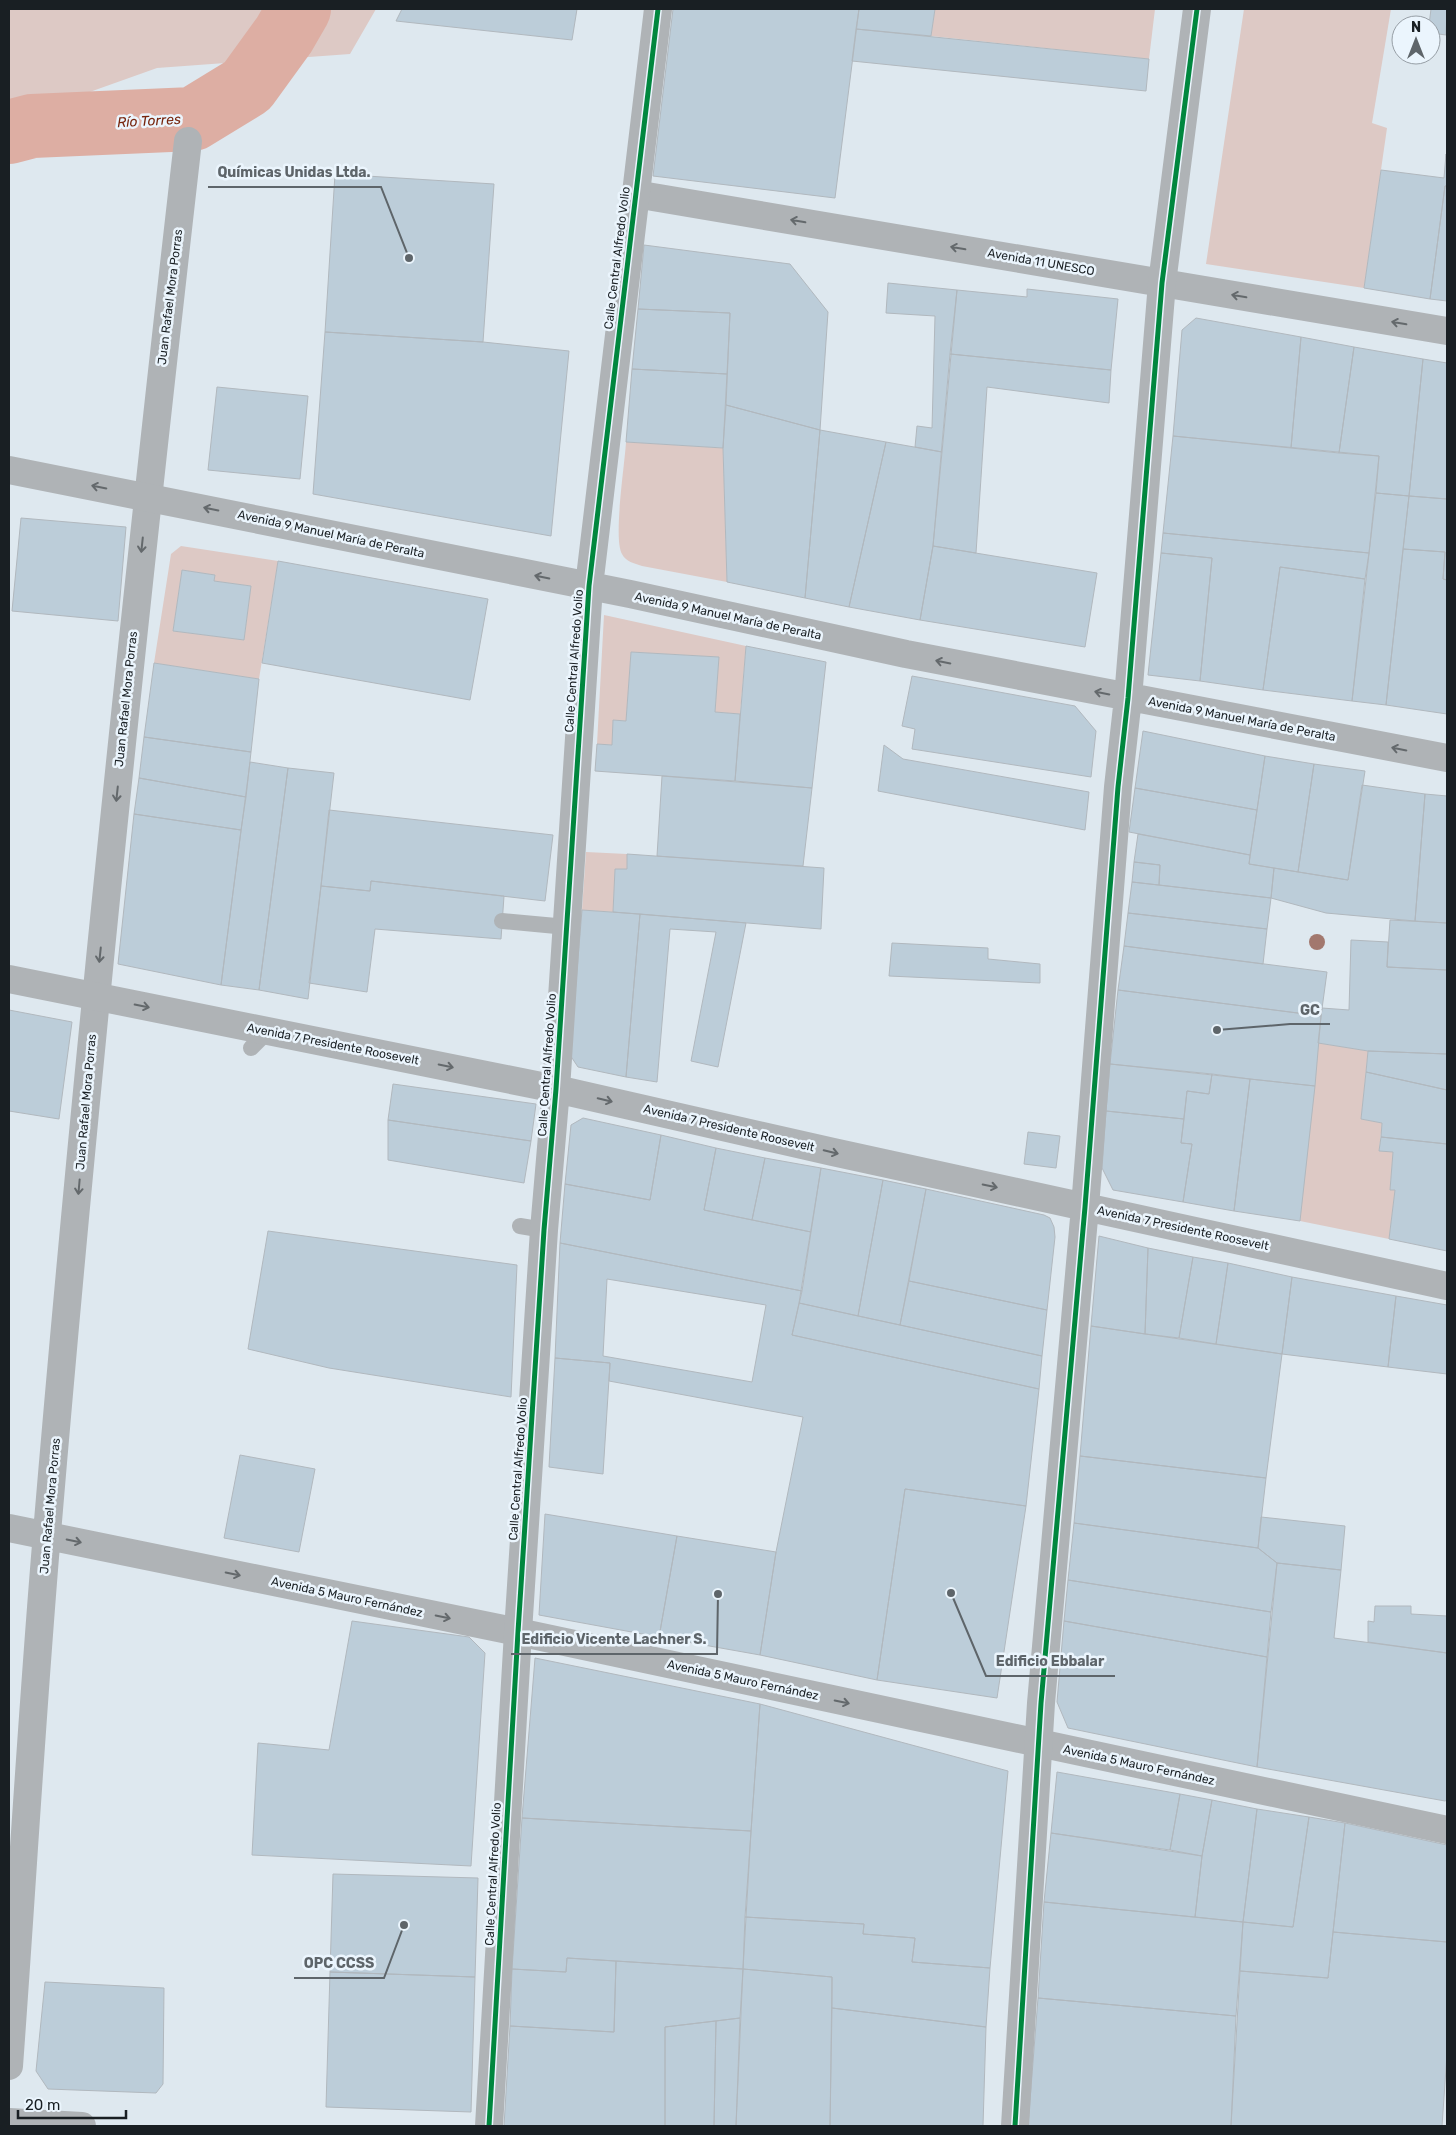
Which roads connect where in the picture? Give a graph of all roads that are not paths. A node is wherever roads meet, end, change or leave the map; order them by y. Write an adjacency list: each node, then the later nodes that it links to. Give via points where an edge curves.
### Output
1 (658, 9): 4 (street, Calle Central Alfredo Volio)
2 (1198, 9): 5 (street)
3 (188, 141): 8 (street, Juan Rafael Mora Porras)
4 (634, 194): 5 (street, Avenida 11 UNESCO, one-way to 4); 9 (street, Calle Central Alfredo Volio)
5 (1162, 283): 6 (street, Avenida 11 UNESCO, one-way to 5); 10 (street)
6 (1447, 331)
7 (9, 470): 8 (street, Avenida 9 Manuel María de Peralta, one-way to 7)
8 (147, 496): 9 (street, Avenida 9 Manuel María de Peralta, one-way to 8); 15 (street, Juan Rafael Mora Porras, one-way to 15)
9 (589, 586): 10 (street, Avenida 9 Manuel María de Peralta, one-way to 9); 13 (street, Calle Central Alfredo Volio)
10 (1128, 698): 11 (street, Avenida 9 Manuel María de Peralta, one-way to 10); 17 (street, via 1118,786)
11 (1447, 758)
12 (502, 921): 13 (lane)
13 (567, 927): 16 (street, Calle Central Alfredo Volio)
14 (9, 979): 15 (street, Avenida 7 Presidente Roosevelt)
15 (96, 997): 16 (street, Avenida 7 Presidente Roosevelt, one-way to 16, via 259,1039); 20 (street, Juan Rafael Mora Porras, one-way to 20)
16 (556, 1089): 17 (street, Avenida 7 Presidente Roosevelt, one-way to 17); 21 (street, Calle Central Alfredo Volio, via 532,1228)
17 (1085, 1207): 18 (street, Avenida 7 Presidente Roosevelt); 22 (street)
18 (1447, 1286)
19 (9, 1528): 20 (street, Avenida 5 Mauro Fernández)
20 (47, 1536): 21 (street, Avenida 5 Mauro Fernández, one-way to 21); 24 (street, Juan Rafael Mora Porras)
21 (518, 1632): 22 (street, Avenida 5 Mauro Fernández, one-way to 22); 27 (street, Calle Central Alfredo Volio)
22 (1038, 1744): 23 (street, Avenida 5 Mauro Fernández); 28 (street)
23 (1447, 1830)
24 (9, 2066)
25 (9, 2122): 26 (street)
26 (82, 2126)
27 (489, 2126)
28 (1015, 2126)

